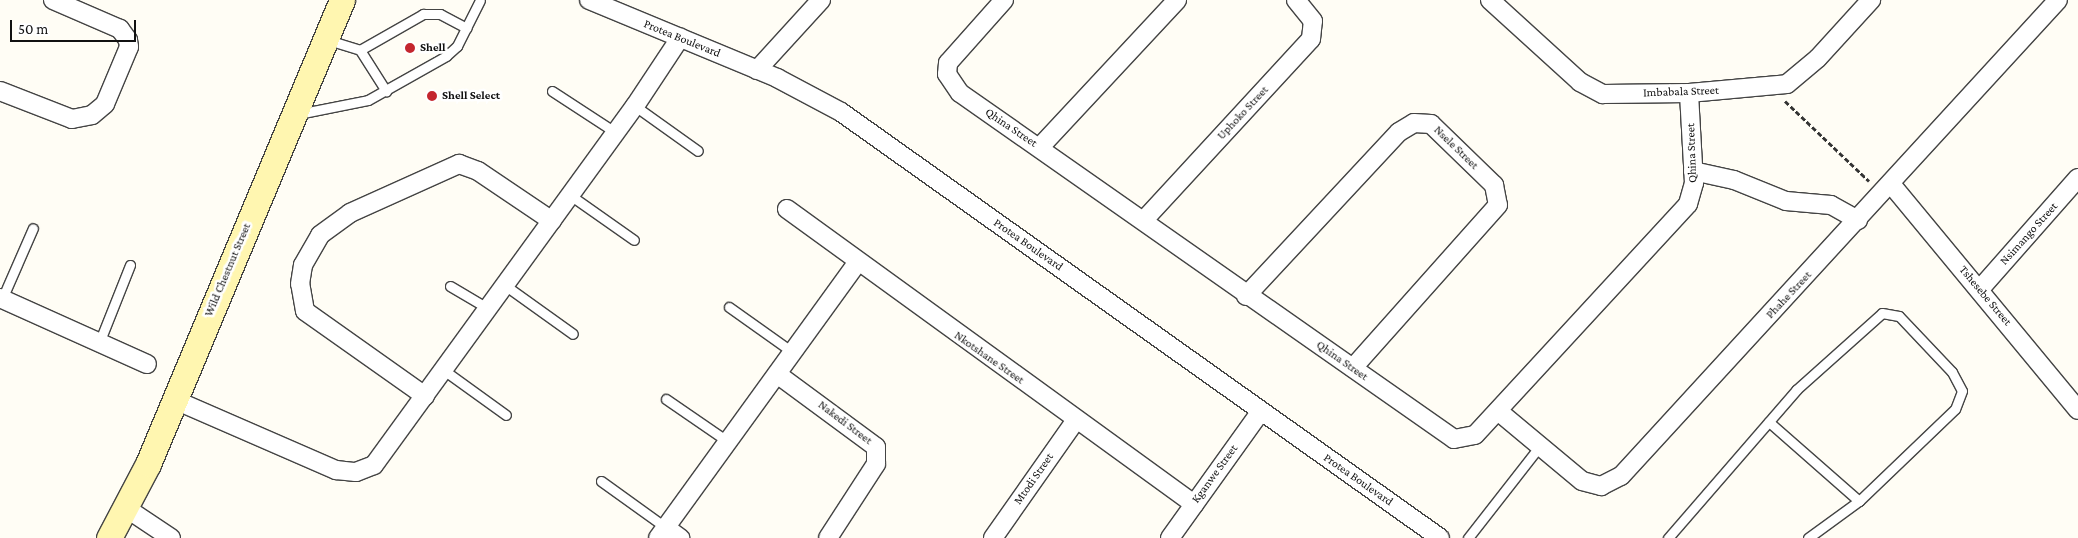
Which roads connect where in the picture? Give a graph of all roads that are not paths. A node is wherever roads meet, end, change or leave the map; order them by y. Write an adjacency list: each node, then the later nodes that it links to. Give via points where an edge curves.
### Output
1 (53, 0): 17 (street, via 120,29 128,40 129,47 105,104 92,116 72,119)
2 (342, 0): 14 (street, Wild Chestnut Street)
3 (480, 0): 12 (lane)
4 (589, 0): 13 (street, Protea Boulevard)
5 (821, 0): 16 (street)
6 (1004, 0): 24 (street, Qhina Street, via 952,56 947,74 960,93)
7 (1177, 0): 24 (street)
8 (1296, 0): 32 (street, Uphoko Street, via 1313,20 1311,38)
9 (1490, 0): 20 (street, Imbabala Street, via 1592,91)
10 (1870, 0): 20 (street, Imbabala Street, via 1795,80 1770,87)
11 (2058, 0): 28 (street, Phahe Street)
12 (466, 28): 15 (lane, via 440,14 423,14); 18 (lane, via 446,56)
13 (680, 38): 16 (street, Protea Boulevard); 21 (street)
14 (326, 40): 15 (lane); 22 (street, Wild Chestnut Street)
15 (360, 50): 18 (lane)
16 (757, 70): 56 (street, Protea Boulevard, via 841,112)
17 (0, 91)
18 (386, 91): 22 (lane, via 368,100)
19 (552, 91): 23 (lane)
20 (1689, 93): 26 (street, Qhina Street)
21 (635, 106): 23 (street); 25 (lane)
22 (294, 115): 54 (street, Wild Chestnut Street)
23 (615, 132): 29 (street)
24 (1040, 147): 32 (street, Qhina Street)
25 (698, 151)
26 (1693, 171): 33 (street, via 1734,180 1786,201 1831,205); 57 (street, Qhina Street, via 1692,194 1681,213)
27 (2078, 178): 40 (street, Nsimango Street)
28 (1887, 189): 33 (street, Phahe Street); 40 (street, Tshesebe Street)
29 (570, 195): 31 (street); 35 (lane)
30 (787, 209): 36 (street, Nkotshane Street)
31 (552, 220): 39 (street); 52 (street, via 478,170 459,164 350,213 320,235 303,265 300,284 305,311)
32 (1144, 220): 41 (street, Qhina Street)
33 (1858, 220): 62 (street, Phahe Street, via 1621,476 1609,484 1592,485)
34 (33, 228): 42 (lane)
35 (634, 240)
36 (856, 263): 47 (street); 59 (street, Nkotshane Street)
37 (130, 265): 46 (lane)
38 (450, 286): 44 (lane)
39 (506, 286): 44 (street); 45 (lane)
40 (1980, 289): 55 (street, Tshesebe Street)
41 (1246, 296): 49 (street, Qhina Street); 49 (street, Nsele Street, via 1399,132 1420,122 1431,124 1494,185 1498,205)
42 (1, 299): 46 (street)
43 (729, 307): 47 (lane)
44 (489, 309): 50 (street)
45 (573, 334)
46 (99, 343): 48 (street)
47 (791, 351): 51 (street)
48 (147, 364)
49 (1353, 368): 57 (street, Qhina Street, via 1454,439 1475,435)
50 (445, 371): 52 (street); 58 (lane)
51 (777, 374): 61 (street); 71 (street, Nakedi Street, via 876,447 876,464)
52 (425, 396): 54 (street, via 383,456 368,470 356,472 336,470)
53 (666, 398): 61 (lane)
54 (175, 400): 66 (street, Wild Chestnut Street)
55 (2076, 402)
56 (1261, 411): 65 (street, Kganwe Street); 74 (street, Protea Boulevard)
57 (1498, 411): 62 (street, Phahe Street)
58 (506, 415)
59 (1076, 420): 65 (street, Nkotshane Street); 72 (street, Mtodi Street)
60 (1769, 422): 64 (lane); 64 (lane, via 1872,318 1890,312 1899,316 1959,382 1962,398); 76 (lane)
61 (727, 441): 67 (street)
62 (1539, 447): 75 (lane)
63 (601, 481): 67 (lane)
64 (1859, 502): 77 (lane)
65 (1194, 504): 73 (street, Kganwe Street)
66 (126, 508): 68 (street, Wild Chestnut Street); 69 (street)
67 (662, 533): 70 (street)
68 (109, 538)
69 (171, 538)
70 (680, 538)
71 (828, 538)
72 (993, 538)
73 (1170, 538)
74 (1440, 538)
75 (1468, 538)
76 (1668, 538)
77 (1808, 538)

